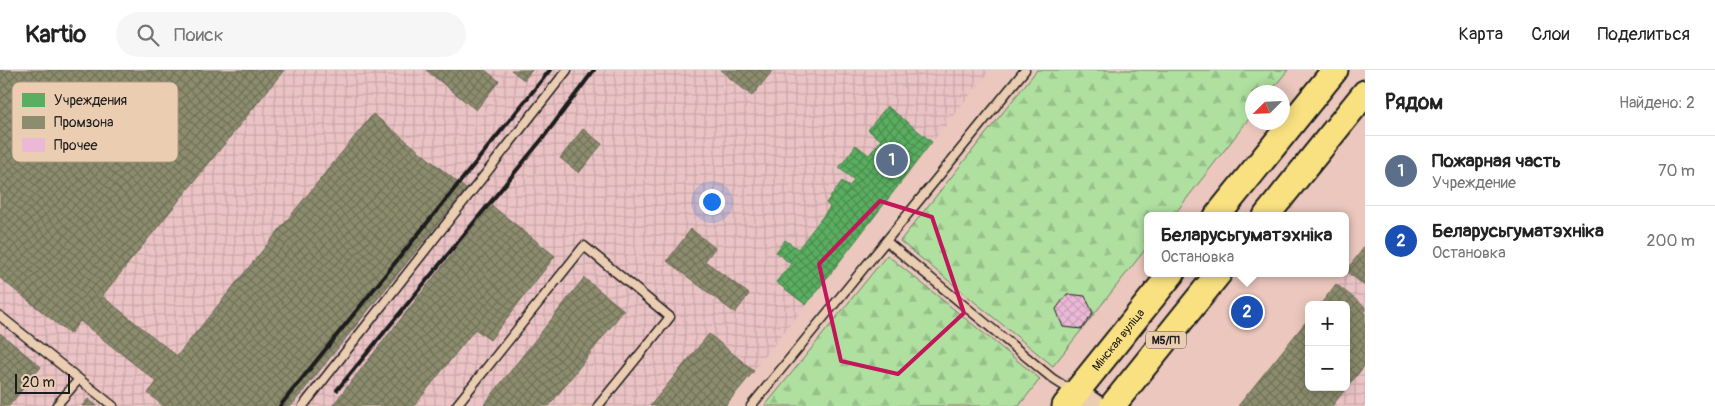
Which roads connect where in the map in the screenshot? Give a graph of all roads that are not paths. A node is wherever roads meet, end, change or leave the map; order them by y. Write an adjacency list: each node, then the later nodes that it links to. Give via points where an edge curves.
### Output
1 (567, 70): 15 (lane)
2 (1025, 70): 7 (lane)
3 (1335, 70): 5 (main road)
4 (1365, 93): 6 (main road)
5 (1220, 212)
6 (1269, 212)
7 (886, 241): 12 (lane); 18 (lane)
8 (1169, 277): 12 (main road, Мінская вуліца / М5/П1)
9 (1216, 277): 19 (main road, М5/П1)
10 (0, 316): 11 (lane)
11 (80, 379): 13 (lane); 14 (lane)
12 (1079, 402)
13 (56, 406)
14 (113, 406)
15 (303, 406)
16 (456, 406): 17 (lane, via 584,246 670,317)
17 (598, 406)
18 (751, 406)
19 (1112, 406)

